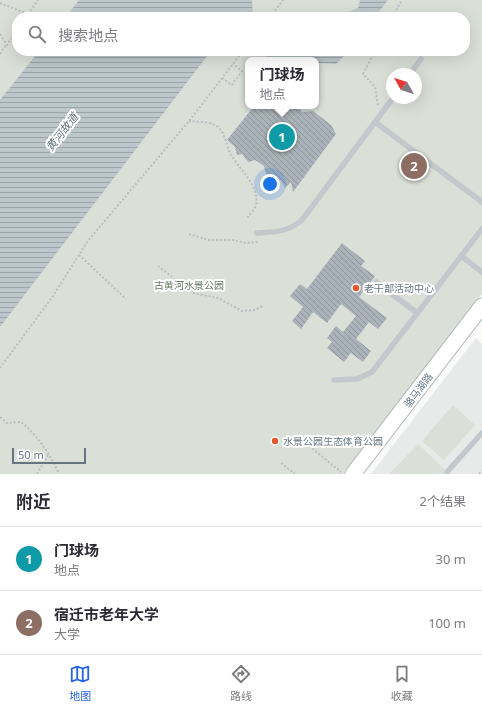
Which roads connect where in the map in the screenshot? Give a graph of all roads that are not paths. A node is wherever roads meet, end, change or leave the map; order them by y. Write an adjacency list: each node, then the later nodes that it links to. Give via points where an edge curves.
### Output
1 (421, 59): 2 (lane)
2 (414, 68)
3 (388, 104): 4 (lane)
4 (375, 122): 5 (lane); 7 (lane, via 302,220 281,232)
5 (482, 202)
6 (482, 229): 8 (lane)
7 (257, 233)
8 (461, 256): 9 (lane); 12 (lane)
9 (482, 272)
10 (376, 282): 12 (lane)
11 (482, 306): 16 (street, 骆马湖路)
12 (417, 313): 13 (lane, via 372,372 357,379)
13 (334, 380)
14 (482, 433): 15 (lane)
15 (447, 472)
16 (353, 474)

